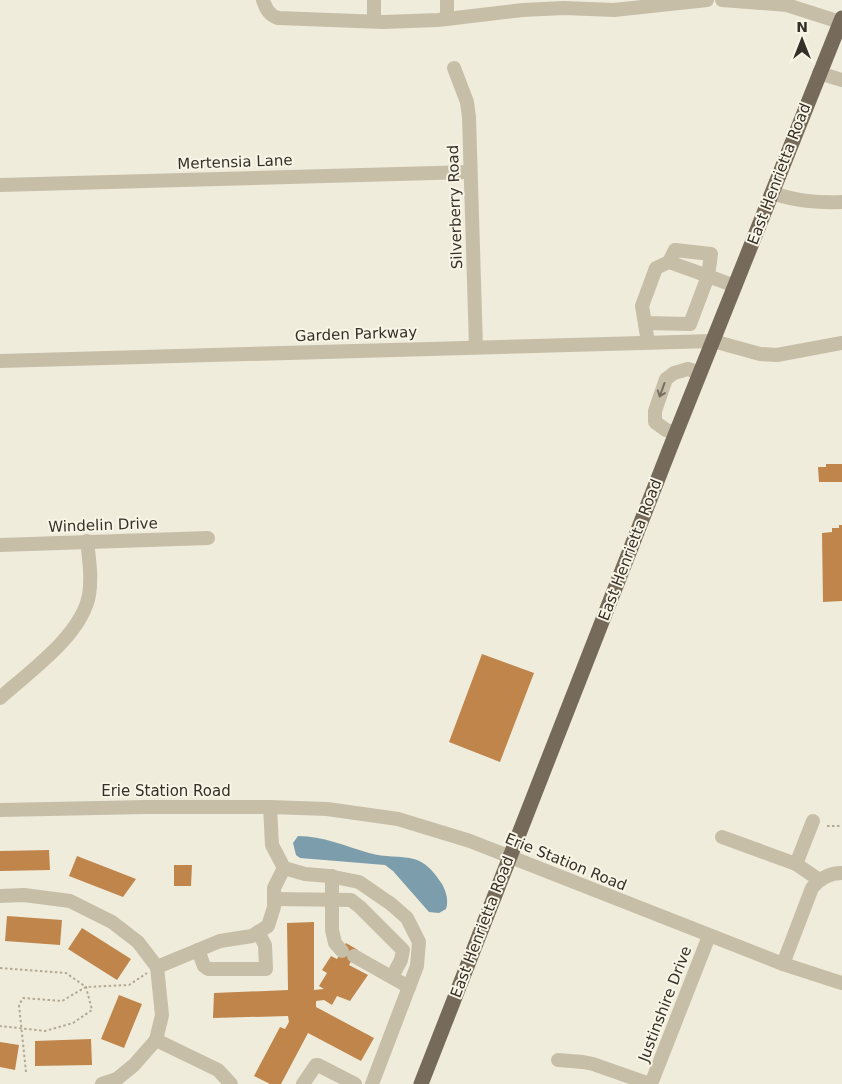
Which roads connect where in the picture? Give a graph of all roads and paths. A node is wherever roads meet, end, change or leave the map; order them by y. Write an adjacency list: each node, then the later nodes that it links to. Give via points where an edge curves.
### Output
1 (264, 0): 11 (street, via 266,9 278,18)
2 (374, 0): 11 (street)
3 (447, 0): 9 (street)
4 (707, 0): 6 (street)
5 (722, 0): 7 (street)
6 (668, 2): 8 (street, via 614,10)
7 (787, 3): 10 (street)
8 (511, 5): 9 (street)
9 (447, 19): 11 (street)
10 (841, 20): 13 (main road, East Henrietta Road)
11 (374, 21)
12 (454, 68): 15 (street, Silverberry Road, via 467,102)
13 (819, 73): 14 (street); 17 (main road, East Henrietta Road)
14 (842, 80)
15 (470, 172): 16 (street, Mertensia Lane); 26 (street, Silverberry Road)
16 (0, 184)
17 (772, 193): 18 (street, via 814,203); 21 (main road, East Henrietta Road)
18 (842, 202)
19 (668, 262): 20 (street); 20 (street, via 675,250 712,254); 22 (street, via 656,268 642,306)
20 (708, 276): 21 (street); 22 (street, via 690,324)
21 (735, 286): 23 (main road, East Henrietta Road)
22 (645, 324): 24 (street)
23 (713, 340): 24 (street, Garden Parkway); 25 (street, Garden Parkway, via 760,354 777,355); 28 (main road, East Henrietta Road)
24 (648, 342): 26 (street, Garden Parkway)
25 (842, 343)
26 (476, 347): 27 (street, Garden Parkway)
27 (0, 360)
28 (700, 373): 29 (main road, East Henrietta Road); 29 (street, one-way to 29, via 688,369 666,379 654,411 656,422)
29 (676, 433): 40 (main road, East Henrietta Road)
30 (208, 538): 31 (street, Windelin Drive)
31 (87, 541): 32 (street, Windelin Drive); 33 (street, via 90,581 80,620 62,642)
32 (0, 545)
33 (0, 698)
34 (270, 807): 35 (street, Erie Station Road); 40 (street, Erie Station Road, via 327,809 398,819); 42 (street, via 272,845)
35 (0, 810)
36 (812, 821): 41 (street)
37 (826, 826): 38 (path)
38 (842, 826)
39 (722, 837): 41 (street)
40 (509, 856): 50 (street, Erie Station Road); 69 (main road, East Henrietta Road)
41 (796, 864): 45 (street)
42 (284, 868): 44 (street); 48 (street, via 274,888)
43 (842, 873): 45 (street)
44 (332, 876): 47 (street); 58 (street, via 359,882 407,918 419,942 417,966)
45 (818, 879): 52 (street)
46 (0, 896): 53 (street, via 24,895 70,901 112,922 138,942)
47 (331, 898): 48 (street); 55 (street, via 334,943); 55 (street, via 351,900 399,944 403,955)
48 (274, 899): 49 (street, via 268,926)
49 (258, 932): 51 (street); 51 (street, via 265,945 266,969 208,969)
50 (709, 936): 52 (street, Erie Station Road); 70 (street, Justinshire Drive)
51 (198, 950): 53 (street)
52 (783, 964): 56 (street, Erie Station Road)
53 (157, 967): 57 (path, via 129,985); 61 (street, via 162,1015)
54 (0, 968): 57 (path, via 66,973)
55 (392, 977): 58 (street)
56 (842, 983)
57 (86, 987): 60 (path, via 62,1001 23,998 18,1005); 60 (path, via 92,1010 73,1024 45,1031)
58 (409, 987): 68 (street)
59 (0, 1026): 60 (path)
60 (22, 1028): 63 (path)
61 (156, 1040): 64 (street, via 117,1079); 65 (street, via 218,1070)
62 (558, 1060): 70 (street, via 593,1064)
63 (26, 1072)
64 (102, 1084)
65 (231, 1084)
66 (303, 1084): 67 (street, via 318,1064)
67 (355, 1084)
68 (372, 1084)
69 (421, 1084)
70 (650, 1084)

